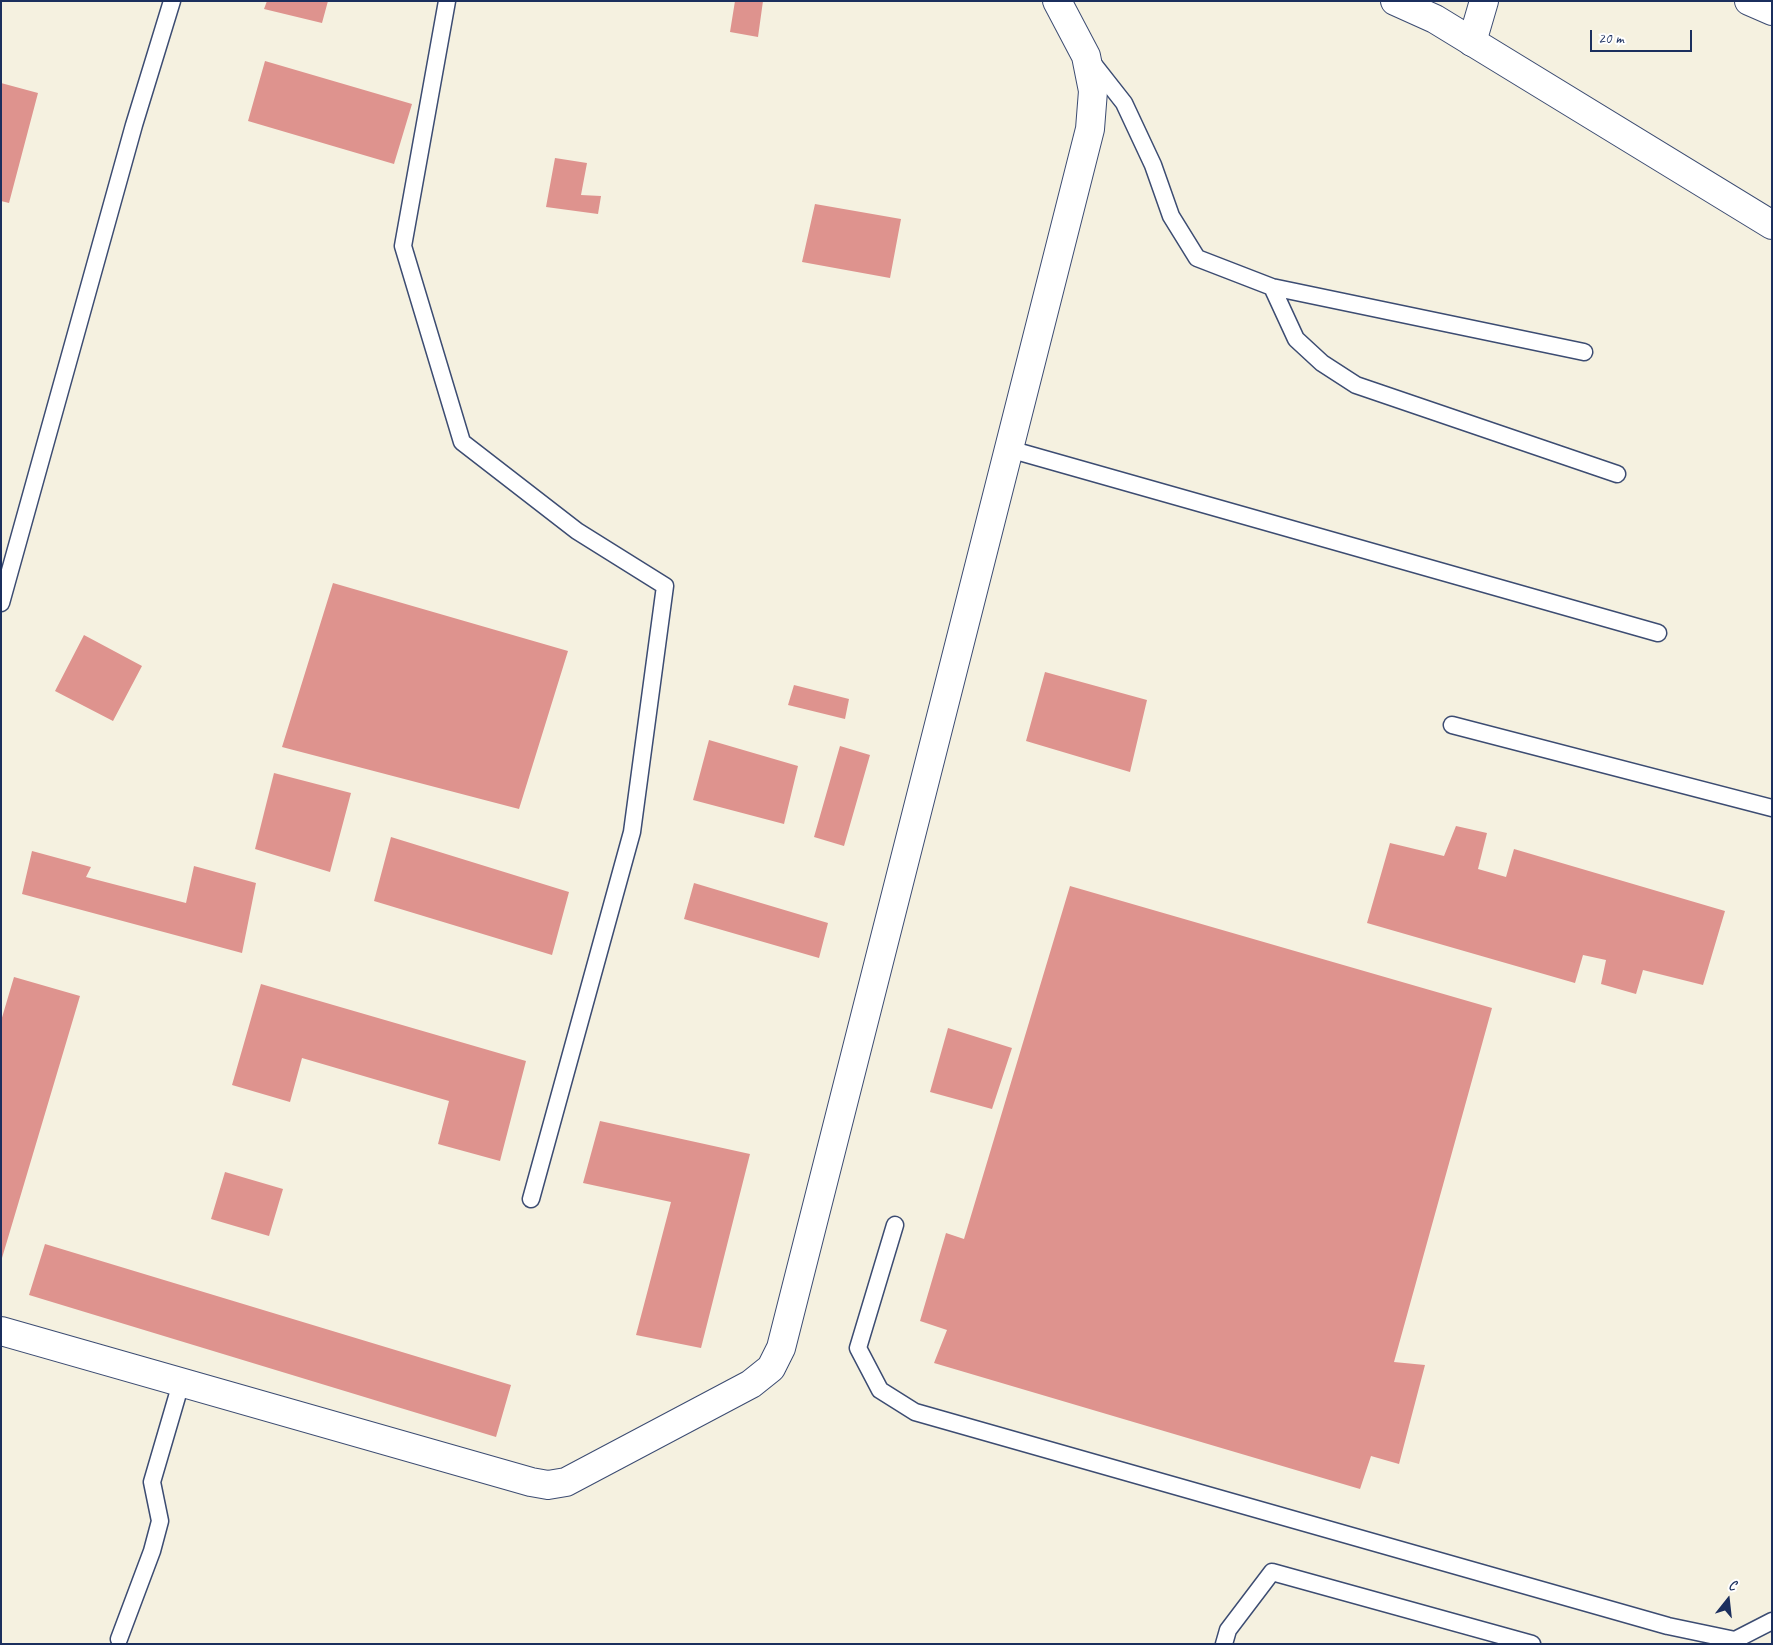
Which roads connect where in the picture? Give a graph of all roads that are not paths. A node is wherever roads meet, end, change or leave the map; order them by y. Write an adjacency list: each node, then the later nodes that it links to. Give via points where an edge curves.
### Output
1 (172, 1): 15 (lane, via 134,125)
2 (447, 1): 19 (lane, via 403,246 462,442 577,531 665,586 632,832)
3 (1056, 1): 9 (street)
4 (1396, 1): 8 (street, via 1435,19)
5 (1484, 1): 8 (street)
6 (1749, 1): 7 (street)
7 (1772, 11)
8 (1472, 42): 10 (street)
9 (1086, 56): 11 (lane, via 1124,102 1153,165 1171,216 1197,258); 13 (street, via 1093,91 1090,129)
10 (1772, 225)
11 (1272, 287): 12 (lane); 14 (lane, via 1296,339 1322,363 1356,385)
12 (1584, 352)
13 (1008, 449): 16 (lane); 22 (street, via 781,1348 771,1368 751,1384 566,1482 548,1485)
14 (1617, 474)
15 (1, 604)
16 (1658, 633)
17 (1452, 725): 18 (lane)
18 (1772, 808)
19 (531, 1199)
20 (895, 1225): 25 (lane, via 858,1348 880,1390 915,1412 1668,1626)
21 (1, 1332): 22 (street)
22 (181, 1383): 24 (lane, via 152,1482 160,1521)
23 (1772, 1621): 25 (lane)
24 (119, 1639)
25 (1735, 1642)
26 (1224, 1644): 27 (lane, via 1228,1630 1272,1572)
27 (1532, 1644)

